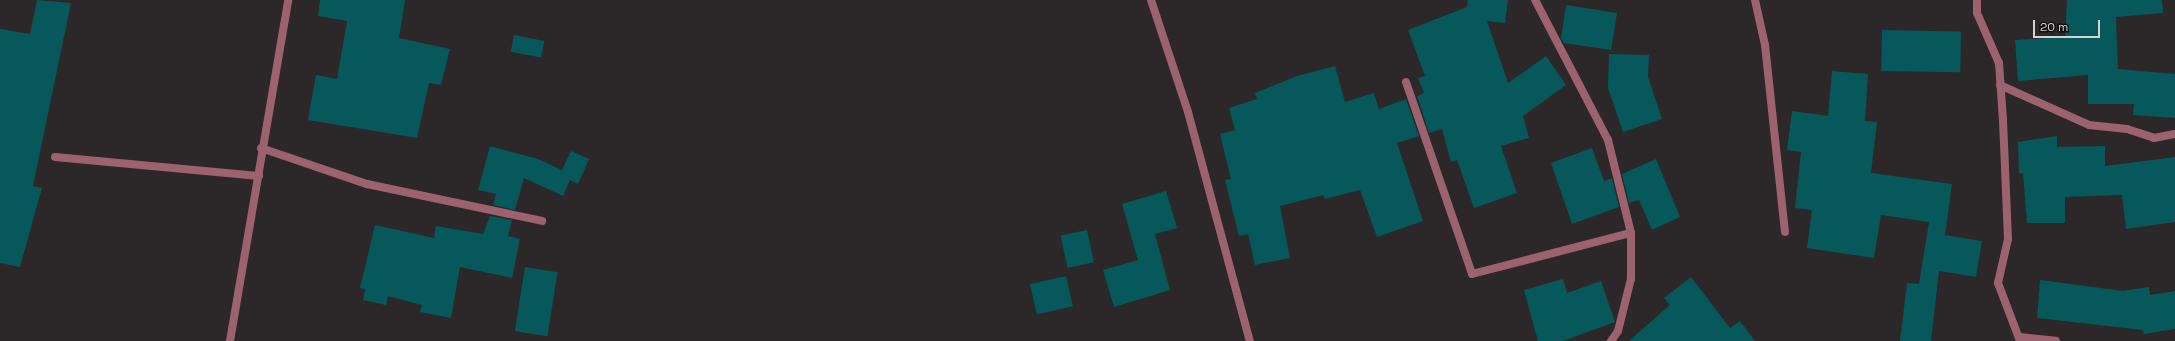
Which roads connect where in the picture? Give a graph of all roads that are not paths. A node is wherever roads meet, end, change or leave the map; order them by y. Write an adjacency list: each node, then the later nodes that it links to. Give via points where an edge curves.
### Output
1 (288, 0): 9 (street)
2 (1151, 0): 17 (street, via 1188,112)
3 (1535, 0): 14 (street, via 1608,140)
4 (1755, 0): 13 (street, via 1766,45)
5 (1977, 0): 7 (street, via 1977,13 1999,63)
6 (1406, 82): 14 (street, via 1472,274)
7 (2000, 86): 8 (street, via 2089,125 2127,129 2154,138); 15 (street, via 2008,239 1998,283)
8 (2175, 134)
9 (261, 148): 11 (street); 12 (street, via 367,184)
10 (55, 157): 11 (street)
11 (259, 176): 16 (street)
12 (542, 221)
13 (1786, 232)
14 (1631, 233): 18 (street, via 1631,279 1618,331)
15 (2020, 339): 19 (street)
16 (230, 341)
17 (1250, 341)
18 (1611, 341)
19 (2056, 341)

